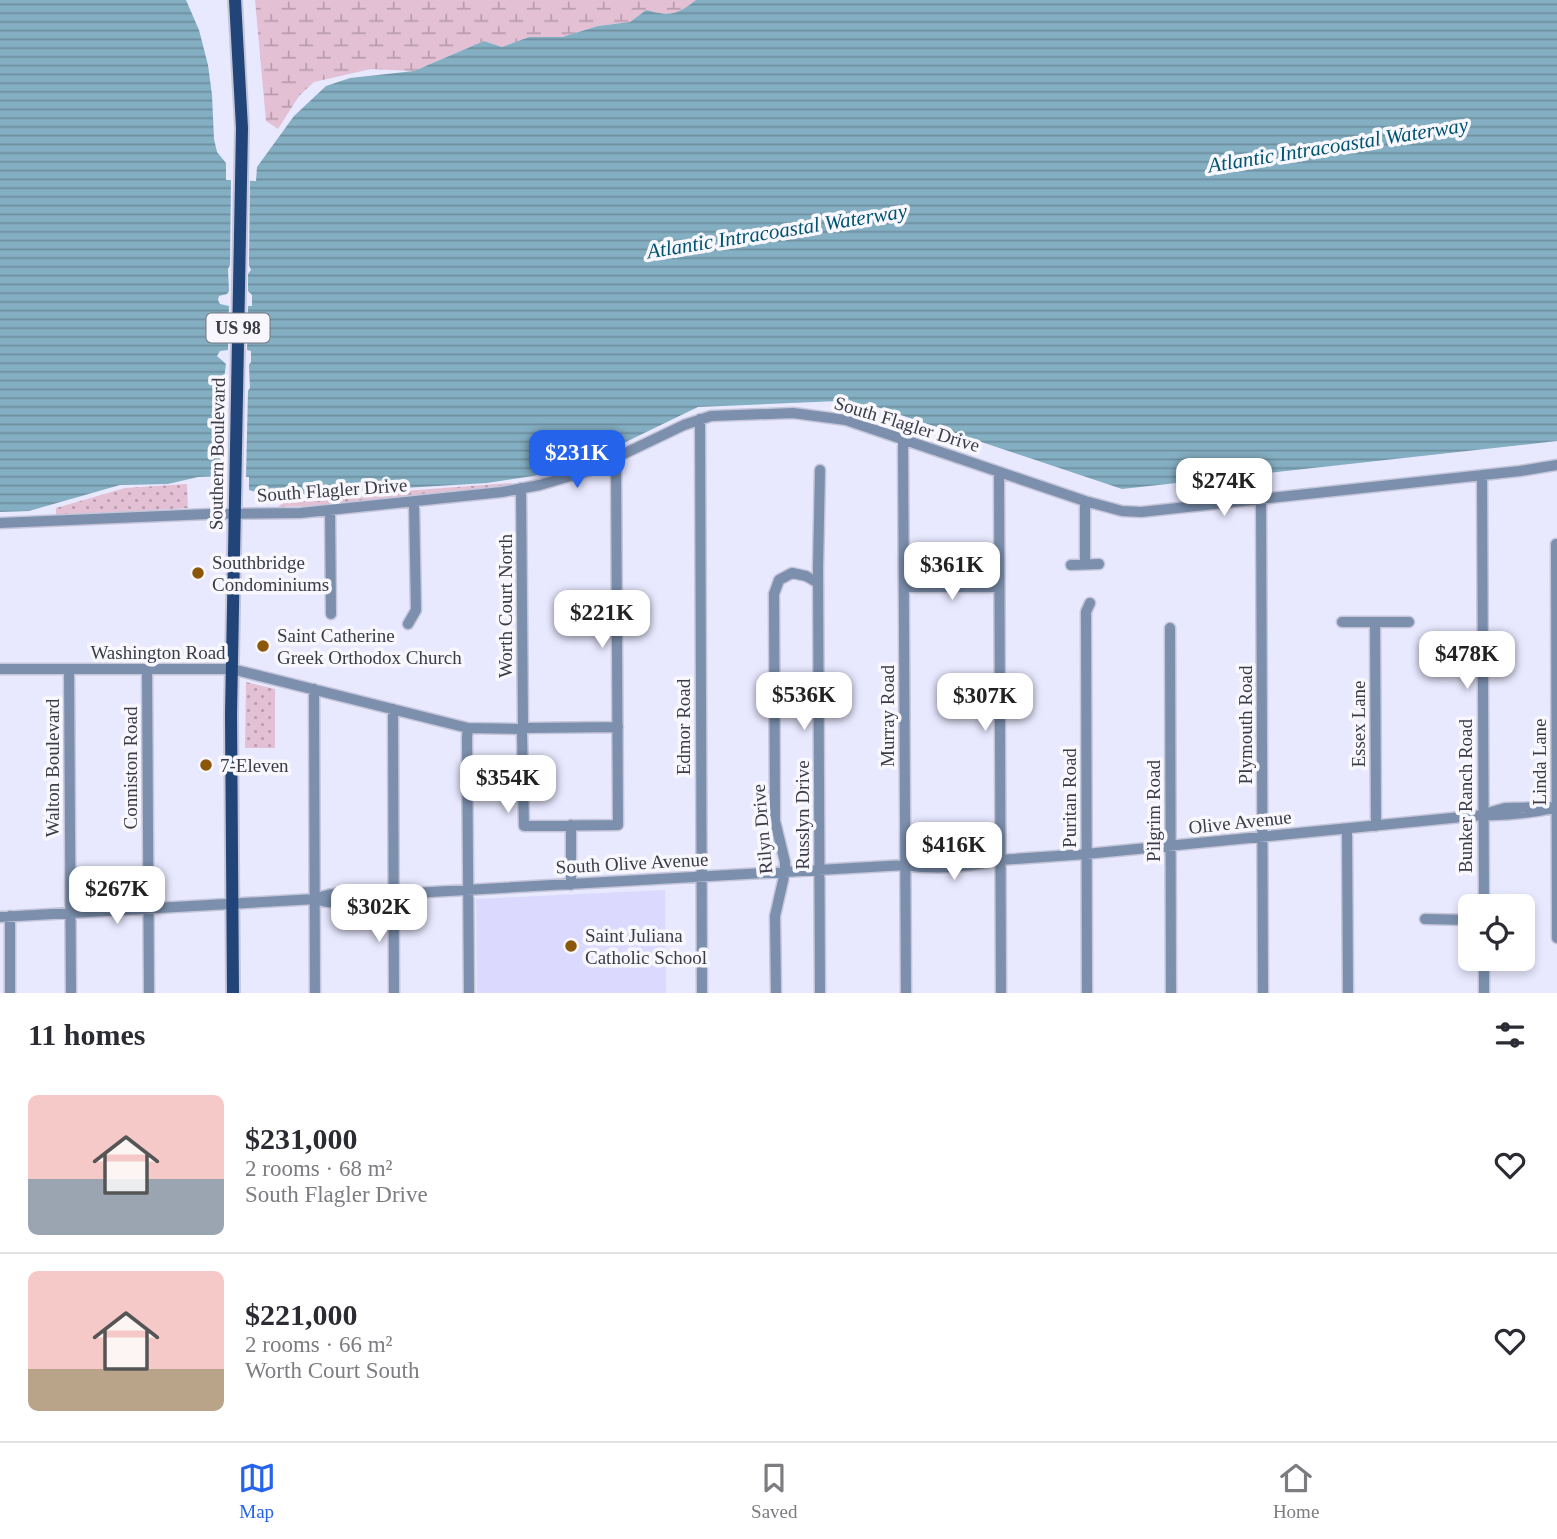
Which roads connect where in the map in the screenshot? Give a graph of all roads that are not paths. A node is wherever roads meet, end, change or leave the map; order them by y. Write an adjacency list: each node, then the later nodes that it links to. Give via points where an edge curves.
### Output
1 (235, 0): 14 (main road, Southern Boulevard / US 98, via 241,85)
2 (700, 419): 3 (street, South Flagler Drive, via 727,414 807,414 846,420); 4 (street, South Flagler Drive); 51 (street, Edmor Road)
3 (903, 439): 7 (street, South Flagler Drive); 21 (street, Murray Road)
4 (616, 459): 9 (street, South Flagler Drive); 36 (street)
5 (1557, 465): 8 (street, South Flagler Drive)
6 (820, 470): 20 (street, Russlyn Drive)
7 (999, 472): 11 (street, South Flagler Drive); 22 (street)
8 (1482, 475): 10 (street, South Flagler Drive); 40 (street, Bunker Ranch Road)
9 (521, 488): 12 (street, South Flagler Drive); 38 (street, Worth Court North)
10 (1261, 499): 11 (street, South Flagler Drive, via 1141,512); 44 (street, Plymouth Road)
11 (1085, 501): 19 (street)
12 (414, 502): 13 (street, South Flagler Drive); 28 (street, via 416,610)
13 (330, 510): 14 (street, South Flagler Drive); 24 (street)
14 (235, 513): 15 (street, South Flagler Drive); 33 (main road, Southern Boulevard / US 98)
15 (0, 523)
16 (1556, 544): 39 (street, Linda Lane)
17 (1099, 564): 19 (street)
18 (1071, 565): 19 (street)
19 (1085, 565)
20 (818, 583): 49 (street, Russlyn Drive); 50 (street, Rilyn Drive, via 792,573 779,580 774,594 775,821)
21 (904, 587): 22 (street); 48 (street, Murray Road)
22 (999, 587): 47 (street)
23 (1090, 603): 46 (street, Puritan Road, via 1086,612)
24 (331, 614)
25 (1342, 622): 26 (street)
26 (1376, 622): 27 (street); 42 (street, Essex Lane)
27 (1409, 622)
28 (408, 624)
29 (1170, 628): 45 (street, Pilgrim Road)
30 (0, 669): 32 (street, Washington Road)
31 (147, 669): 32 (street, Washington Road); 33 (street, Washington Road); 58 (street, Conniston Road)
32 (69, 670): 59 (street, Walton Boulevard)
33 (232, 670): 34 (street, Washington Road); 57 (main road, Southern Boulevard / US 98)
34 (314, 689): 35 (street, Washington Road); 56 (street)
35 (393, 709): 37 (street, Washington Road); 54 (street)
36 (618, 727): 38 (street, Washington Road); 41 (street, via 618,825)
37 (468, 728): 38 (street, Washington Road); 53 (street)
38 (523, 729): 41 (street, Worth Court North, via 523,826)
39 (1557, 807): 40 (street, Olive Avenue, via 1534,813); 63 (street, Linda Lane)
40 (1482, 815): 42 (street, Olive Avenue); 55 (street, Bunker Ranch Road)
41 (571, 825): 52 (street)
42 (1376, 826): 43 (street, Olive Avenue)
43 (1347, 829): 44 (street, Olive Avenue); 80 (street)
44 (1263, 837): 45 (street, Olive Avenue); 79 (street, Plymouth Road)
45 (1171, 846): 46 (street, Olive Avenue); 78 (street, Pilgrim Road)
46 (1086, 854): 47 (street, Olive Avenue); 77 (street, Puritan Road)
47 (1000, 860): 48 (street, Olive Avenue, via 979,857); 76 (street)
48 (905, 865): 49 (street, South Olive Avenue); 75 (street, Murray Road)
49 (820, 870): 50 (street, South Olive Avenue); 74 (street, Russlyn Drive)
50 (785, 872): 51 (street, South Olive Avenue); 73 (street, Rilyn Drive, via 776,911)
51 (701, 877): 52 (street, South Olive Avenue); 72 (street, Edmor Road)
52 (571, 885): 53 (street, South Olive Avenue)
53 (468, 890): 54 (street, South Olive Avenue); 71 (street)
54 (394, 894): 56 (street, South Olive Avenue, via 360,896 350,902); 70 (street)
55 (1483, 894)
56 (315, 899): 57 (street, South Olive Avenue); 69 (street)
57 (233, 904): 58 (street, South Olive Avenue); 68 (main road, Southern Boulevard / US 98)
58 (148, 909): 59 (street, South Olive Avenue); 67 (street, Conniston Road)
59 (70, 914): 60 (street, South Olive Avenue); 66 (street, Walton Boulevard)
60 (5, 917): 65 (street)
61 (1426, 919): 62 (street)
62 (1458, 920)
63 (1557, 938)
64 (1484, 971): 81 (street)
65 (10, 993)
66 (71, 993)
67 (149, 993)
68 (233, 993)
69 (315, 993)
70 (394, 993)
71 (469, 993)
72 (702, 993)
73 (776, 993)
74 (820, 993)
75 (906, 993)
76 (1001, 993)
77 (1087, 993)
78 (1171, 993)
79 (1263, 993)
80 (1348, 993)
81 (1484, 993)

